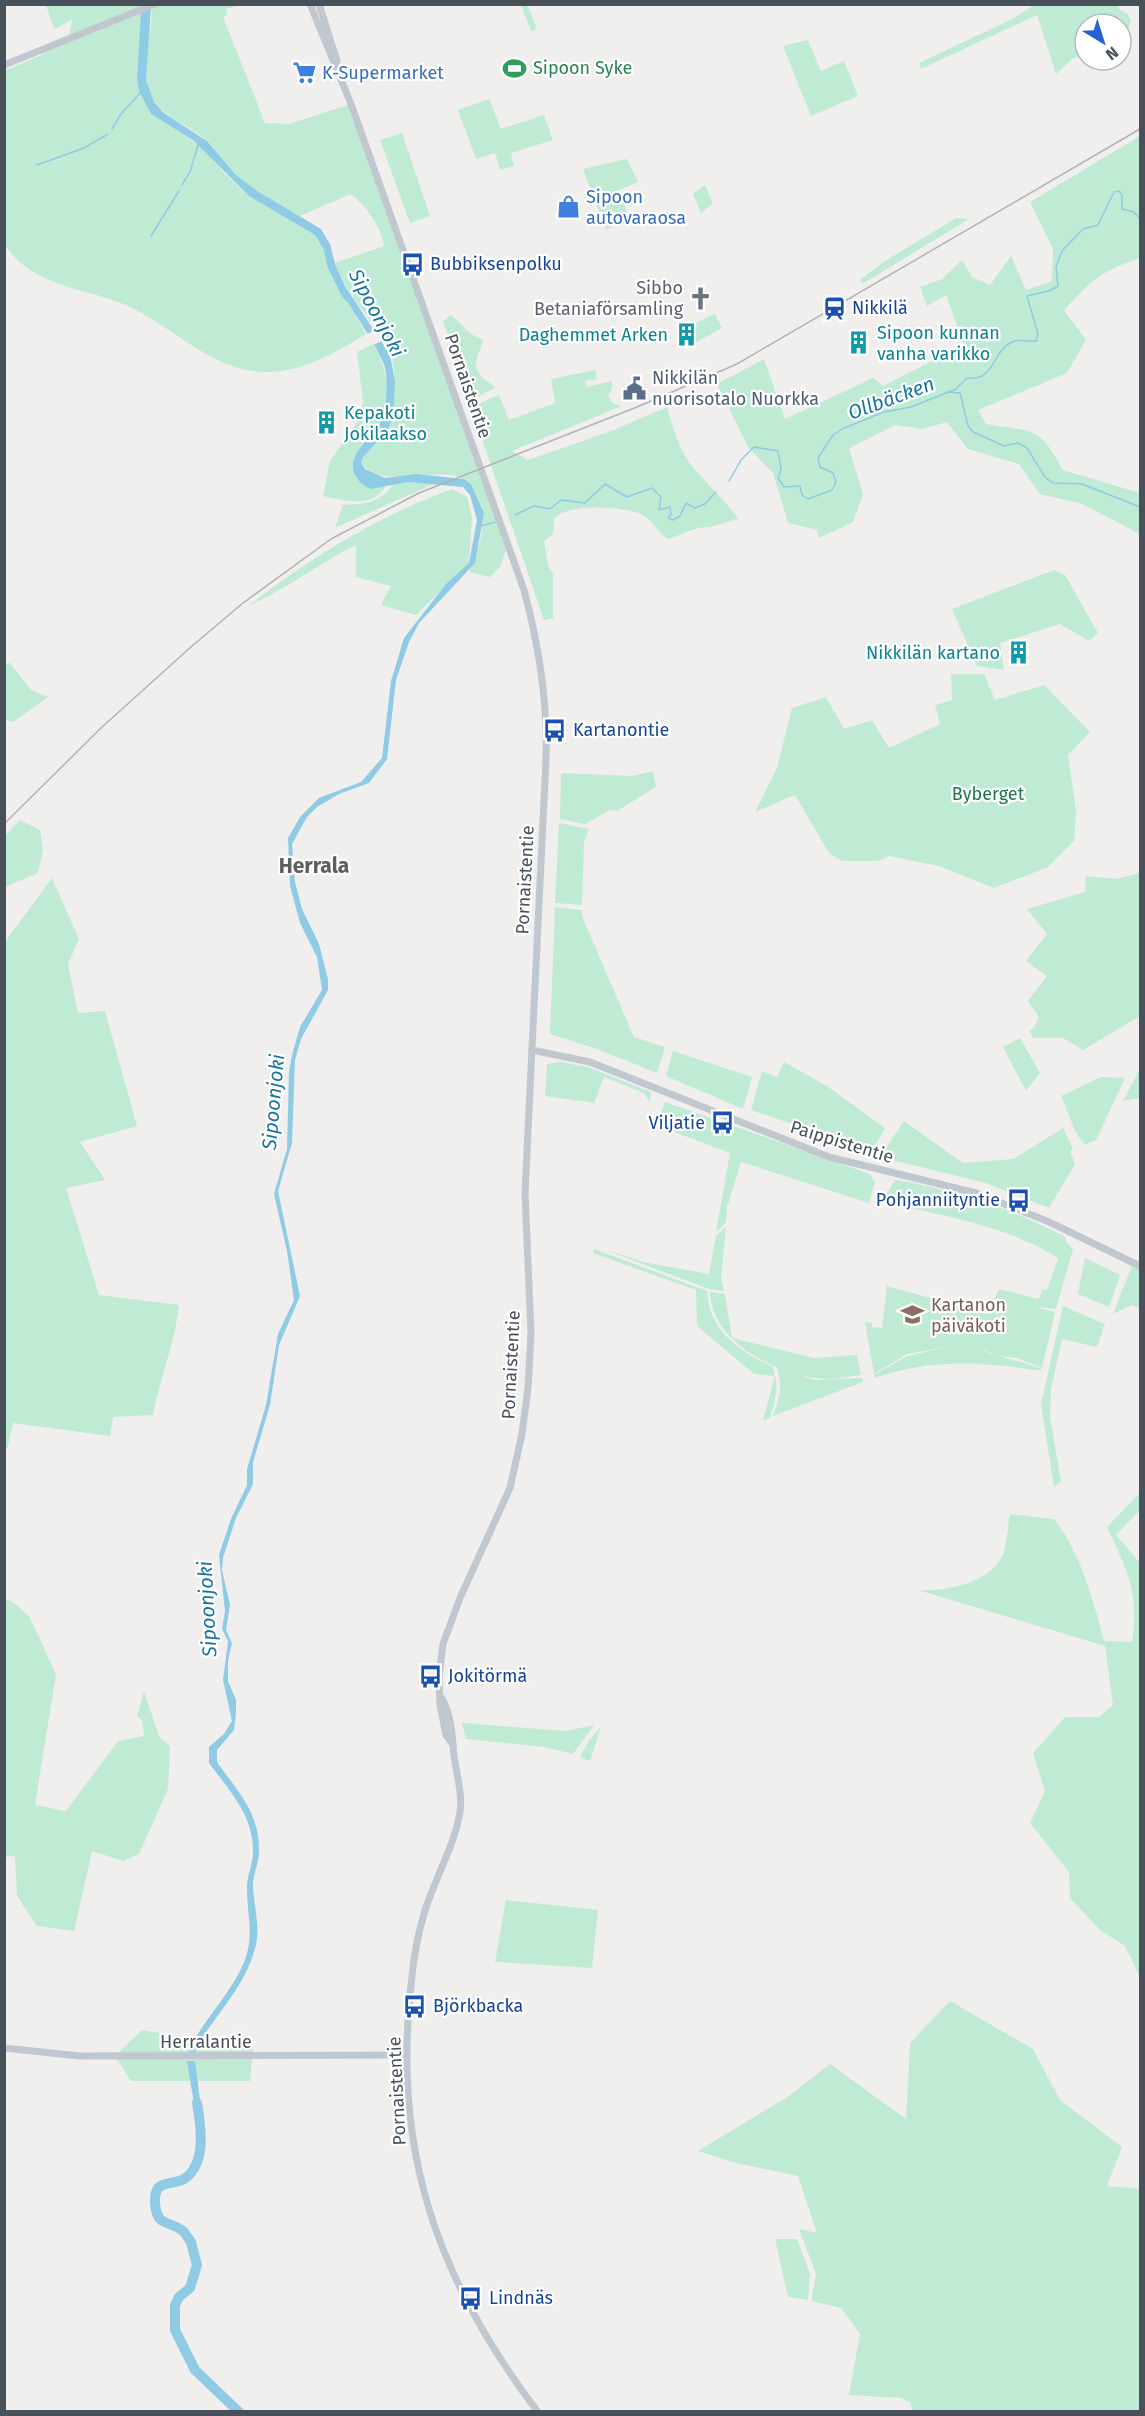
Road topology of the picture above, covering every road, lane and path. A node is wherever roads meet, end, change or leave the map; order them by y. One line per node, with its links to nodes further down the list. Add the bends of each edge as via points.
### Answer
1 (155, 4): 4 (street)
2 (310, 4): 5 (street, Pornaistentie)
3 (319, 4): 5 (street, Pornaistentie)
4 (5, 63)
5 (342, 81): 6 (street, Pornaistentie, via 524,590 540,654 547,739)
6 (532, 1050): 7 (street, Paippistentie, via 590,1062 829,1157 987,1197); 9 (street, Pornaistentie, via 525,1193 531,1352 522,1434 510,1488 443,1644 441,1697 453,1732 460,1810 452,1844 422,1923 411,1986)
7 (1140, 1266)
8 (4, 2048): 9 (street, Herralantie, via 80,2056)
9 (407, 2055): 10 (street, Pornaistentie, via 414,2143 434,2226 482,2333)
10 (538, 2412)

